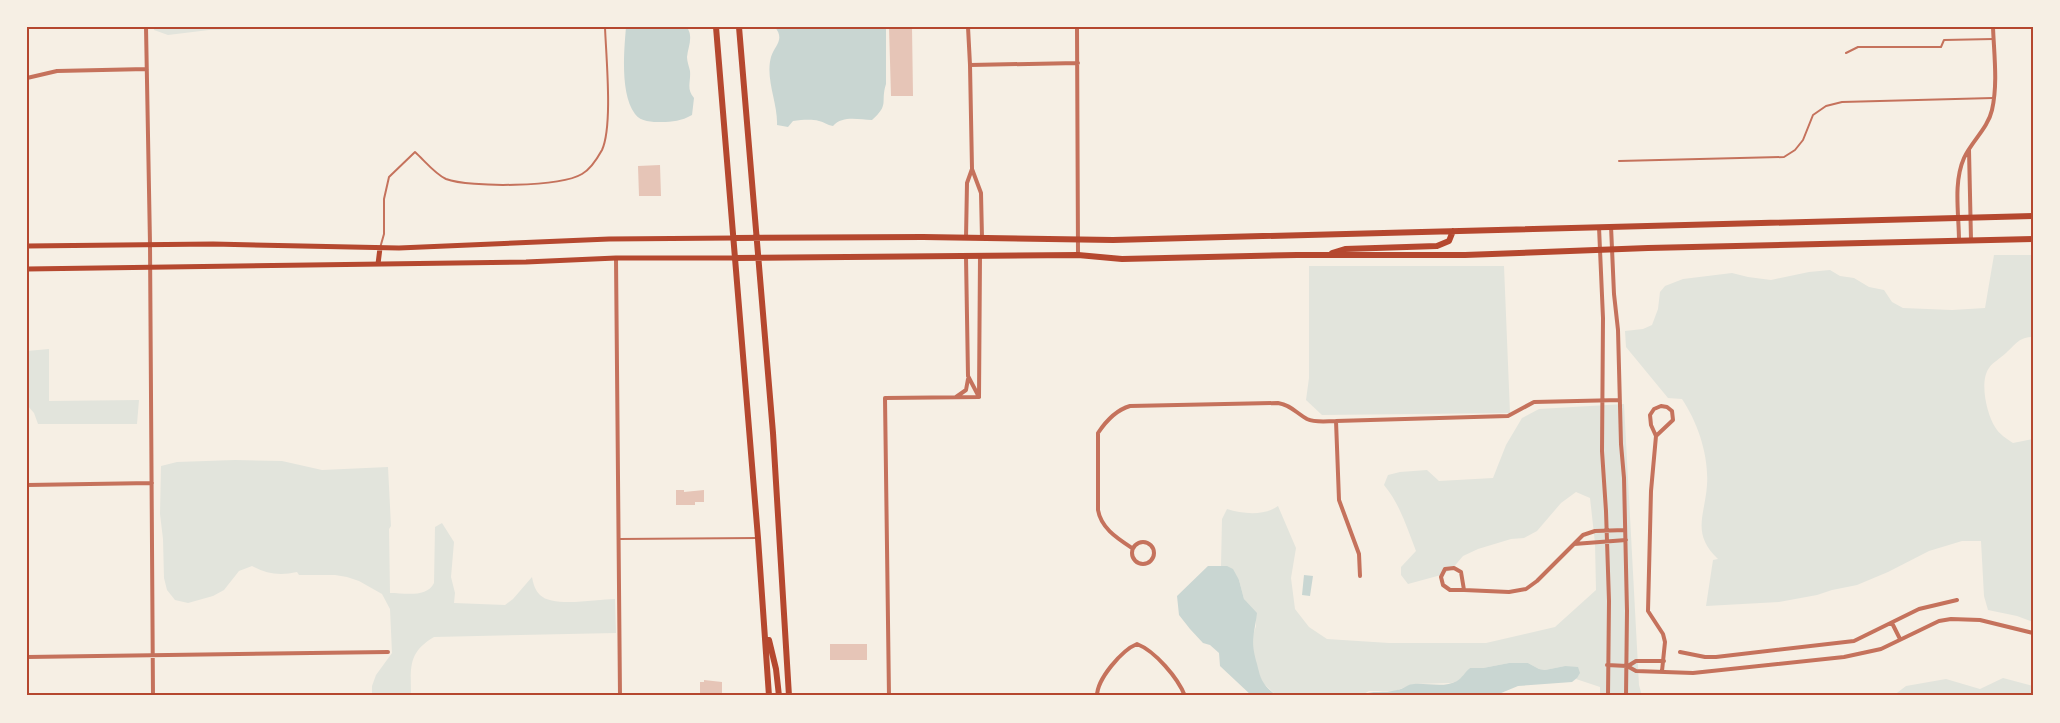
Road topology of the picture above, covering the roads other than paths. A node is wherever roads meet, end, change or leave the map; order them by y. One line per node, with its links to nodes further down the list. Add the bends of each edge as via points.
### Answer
1 (146, 27): 12 (street)
2 (605, 27): 34 (lane, via 607,136 596,160 581,175 548,183 467,184 442,178 415,152 389,177)
3 (716, 27): 24 (main road)
4 (739, 27): 25 (main road)
5 (968, 27): 11 (street)
6 (1077, 27): 10 (street)
7 (1993, 27): 8 (street)
8 (1994, 39): 9 (lane, via 1944,40 1941,47 1858,47); 14 (street)
9 (1846, 53)
10 (1078, 63): 11 (street); 29 (street)
11 (970, 65): 17 (street)
12 (147, 69): 13 (street, via 57,71); 32 (street)
13 (27, 78)
14 (1994, 98): 15 (street, via 1990,118); 16 (lane, via 1842,102 1826,106 1813,115 1803,140 1784,157)
15 (1969, 150): 19 (street); 20 (street, via 1958,182)
16 (1619, 161)
17 (972, 170): 26 (street, via 967,183); 27 (street, via 981,193)
18 (2033, 216): 19 (main road)
19 (1970, 217): 20 (main road); 30 (street)
20 (1959, 218): 21 (main road); 31 (street)
21 (1611, 226): 22 (main road); 36 (street)
22 (1599, 227): 23 (main road); 35 (street)
23 (1453, 231): 29 (main road); 38 (main road, via 1449,241 1437,246 1345,249)
24 (734, 238): 25 (main road); 34 (main road); 43 (main road)
25 (756, 238): 26 (main road); 40 (main road)
26 (966, 238): 27 (main road)
27 (982, 239): 29 (main road)
28 (2033, 239): 30 (main road)
29 (1078, 240): 37 (street)
30 (1971, 240): 31 (main road)
31 (1959, 241): 36 (main road)
32 (150, 244): 33 (main road); 34 (main road); 45 (street)
33 (27, 246)
34 (380, 248): 44 (main road)
35 (1600, 250): 36 (main road); 38 (main road); 50 (street)
36 (1612, 250): 51 (street)
37 (1078, 255): 38 (main road, via 1122,259); 39 (main road)
38 (1325, 255)
39 (980, 256): 41 (main road); 49 (street)
40 (758, 257): 41 (main road); 43 (main road); 83 (main road)
41 (966, 257): 47 (street)
42 (616, 258): 43 (main road); 44 (main road); 59 (street)
43 (735, 258): 58 (main road)
44 (378, 264): 45 (main road)
45 (150, 267): 46 (main road); 54 (street)
46 (27, 269)
47 (969, 376): 48 (street, via 966,390); 49 (street)
48 (956, 398): 49 (street); 84 (street, via 885,398)
49 (979, 398)
50 (1603, 400): 51 (street); 52 (street, via 1534,402 1508,417); 57 (street)
51 (1620, 400): 56 (street)
52 (1336, 421): 63 (street, via 1316,422 1278,403 1121,408 1098,433 1098,510 1104,526); 64 (street, via 1339,500 1359,554)
53 (1656, 435): 53 (street, via 1650,415 1654,409 1667,407 1673,420); 75 (street, via 1648,611 1663,634)
54 (152, 483): 55 (street); 73 (street)
55 (27, 485)
56 (1625, 530): 57 (street); 60 (street)
57 (1607, 531): 61 (street); 62 (street, via 1583,535)
58 (758, 538): 59 (lane); 68 (main road)
59 (619, 539): 80 (street)
60 (1626, 540): 61 (street); 77 (street)
61 (1607, 541): 62 (street); 76 (street)
62 (1574, 544): 65 (street, via 1526,589)
63 (1132, 548): 63 (street, via 1137,563 1146,564 1153,558 1154,549 1148,542 1139,542)
64 (1360, 576)
65 (1464, 590): 65 (street, via 1450,590 1443,585 1445,569 1461,572)
66 (1957, 600): 67 (street, via 1919,609)
67 (1892, 623): 70 (street); 72 (street, via 1854,641 1833,644 1716,657)
68 (765, 625): 81 (main road); 82 (main road)
69 (2033, 633): 70 (street, via 1980,620 1951,619)
70 (1900, 639): 78 (street, via 1881,649 1844,657 1693,674)
71 (388, 652): 73 (street)
72 (1680, 652)
73 (153, 655): 74 (street); 79 (street)
74 (27, 657)
75 (1664, 661): 77 (street, via 1636,661); 78 (street)
76 (1607, 665): 77 (street); 87 (street)
77 (1627, 666): 78 (street, via 1636,671); 88 (street)
78 (1662, 671)
79 (153, 696)
80 (621, 696)
81 (769, 696)
82 (779, 696)
83 (789, 696)
84 (889, 696)
85 (1097, 696): 86 (street, via 1100,682 1129,647 1137,644 1159,658)
86 (1185, 696)
87 (1608, 696)
88 (1626, 696)

